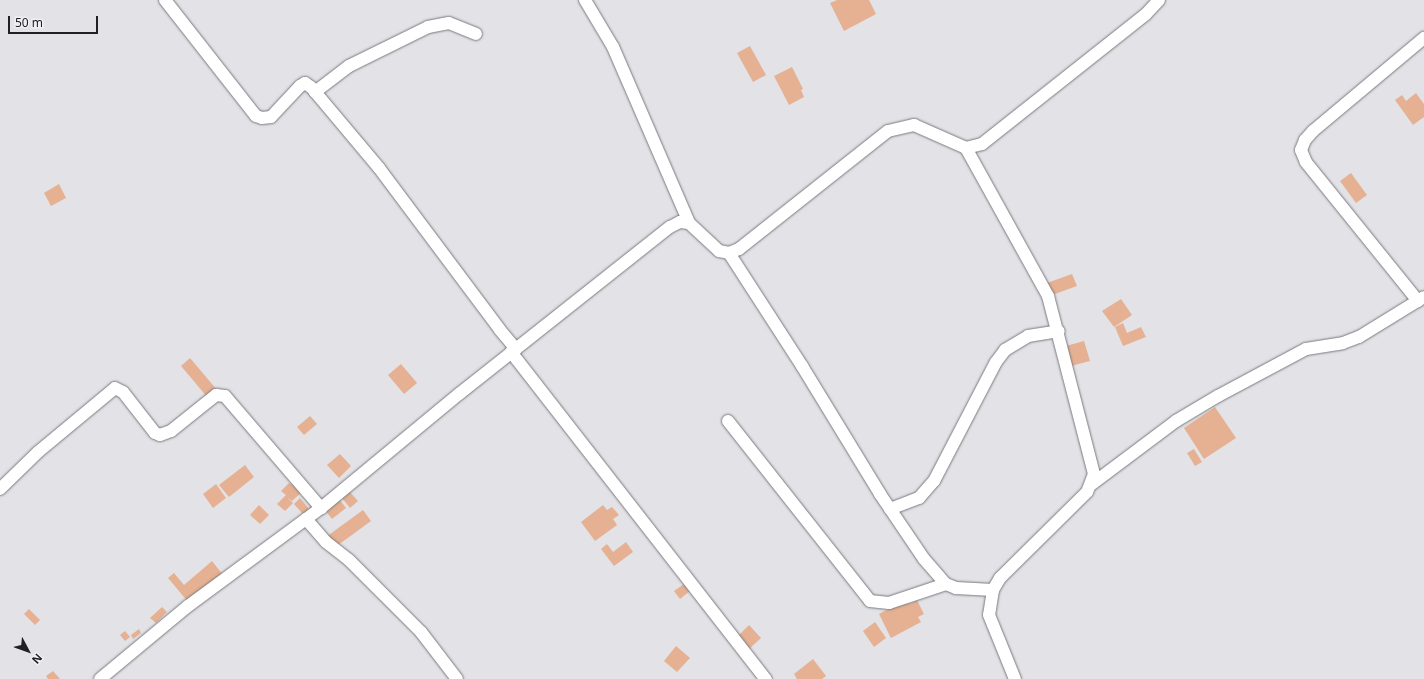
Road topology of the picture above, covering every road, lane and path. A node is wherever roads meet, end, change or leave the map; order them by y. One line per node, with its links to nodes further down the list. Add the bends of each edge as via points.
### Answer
1 (164, 0): 6 (street, via 256,116 271,117 294,91 305,83)
2 (585, 0): 8 (street, via 613,47)
3 (1159, 0): 7 (street, via 1146,14 982,144)
4 (476, 34): 6 (street, via 449,23 428,27 348,66)
5 (1424, 38): 10 (street, via 1313,131 1304,140 1301,150 1306,162)
6 (315, 92): 12 (street, via 371,158)
7 (966, 148): 9 (street, via 914,125 888,131 739,249); 11 (street, via 1038,275)
8 (689, 223): 9 (street, via 719,251); 12 (street, via 680,222 670,227)
9 (729, 253): 17 (street)
10 (1421, 299): 14 (street, via 1359,337 1343,343 1306,349 1218,396 1176,421)
11 (1059, 331): 14 (street, via 1092,463); 17 (street, via 1028,336 1005,350 996,362 934,481 919,498)
12 (514, 350): 16 (street); 23 (street)
13 (728, 420): 19 (street, via 870,601 889,603)
14 (1092, 484): 20 (street, via 1000,578)
15 (0, 489): 16 (street, via 38,452 115,388 123,392 160,435 171,431 216,395 225,396)
16 (321, 508): 18 (street)
17 (890, 509): 19 (street, via 924,559)
18 (306, 519): 21 (street, via 188,606); 22 (street, via 326,542 349,560 421,632)
19 (946, 584): 20 (street, via 956,588)
20 (993, 590): 24 (street, via 989,615)
21 (100, 679)
22 (457, 679)
23 (766, 679)
24 (1015, 679)

